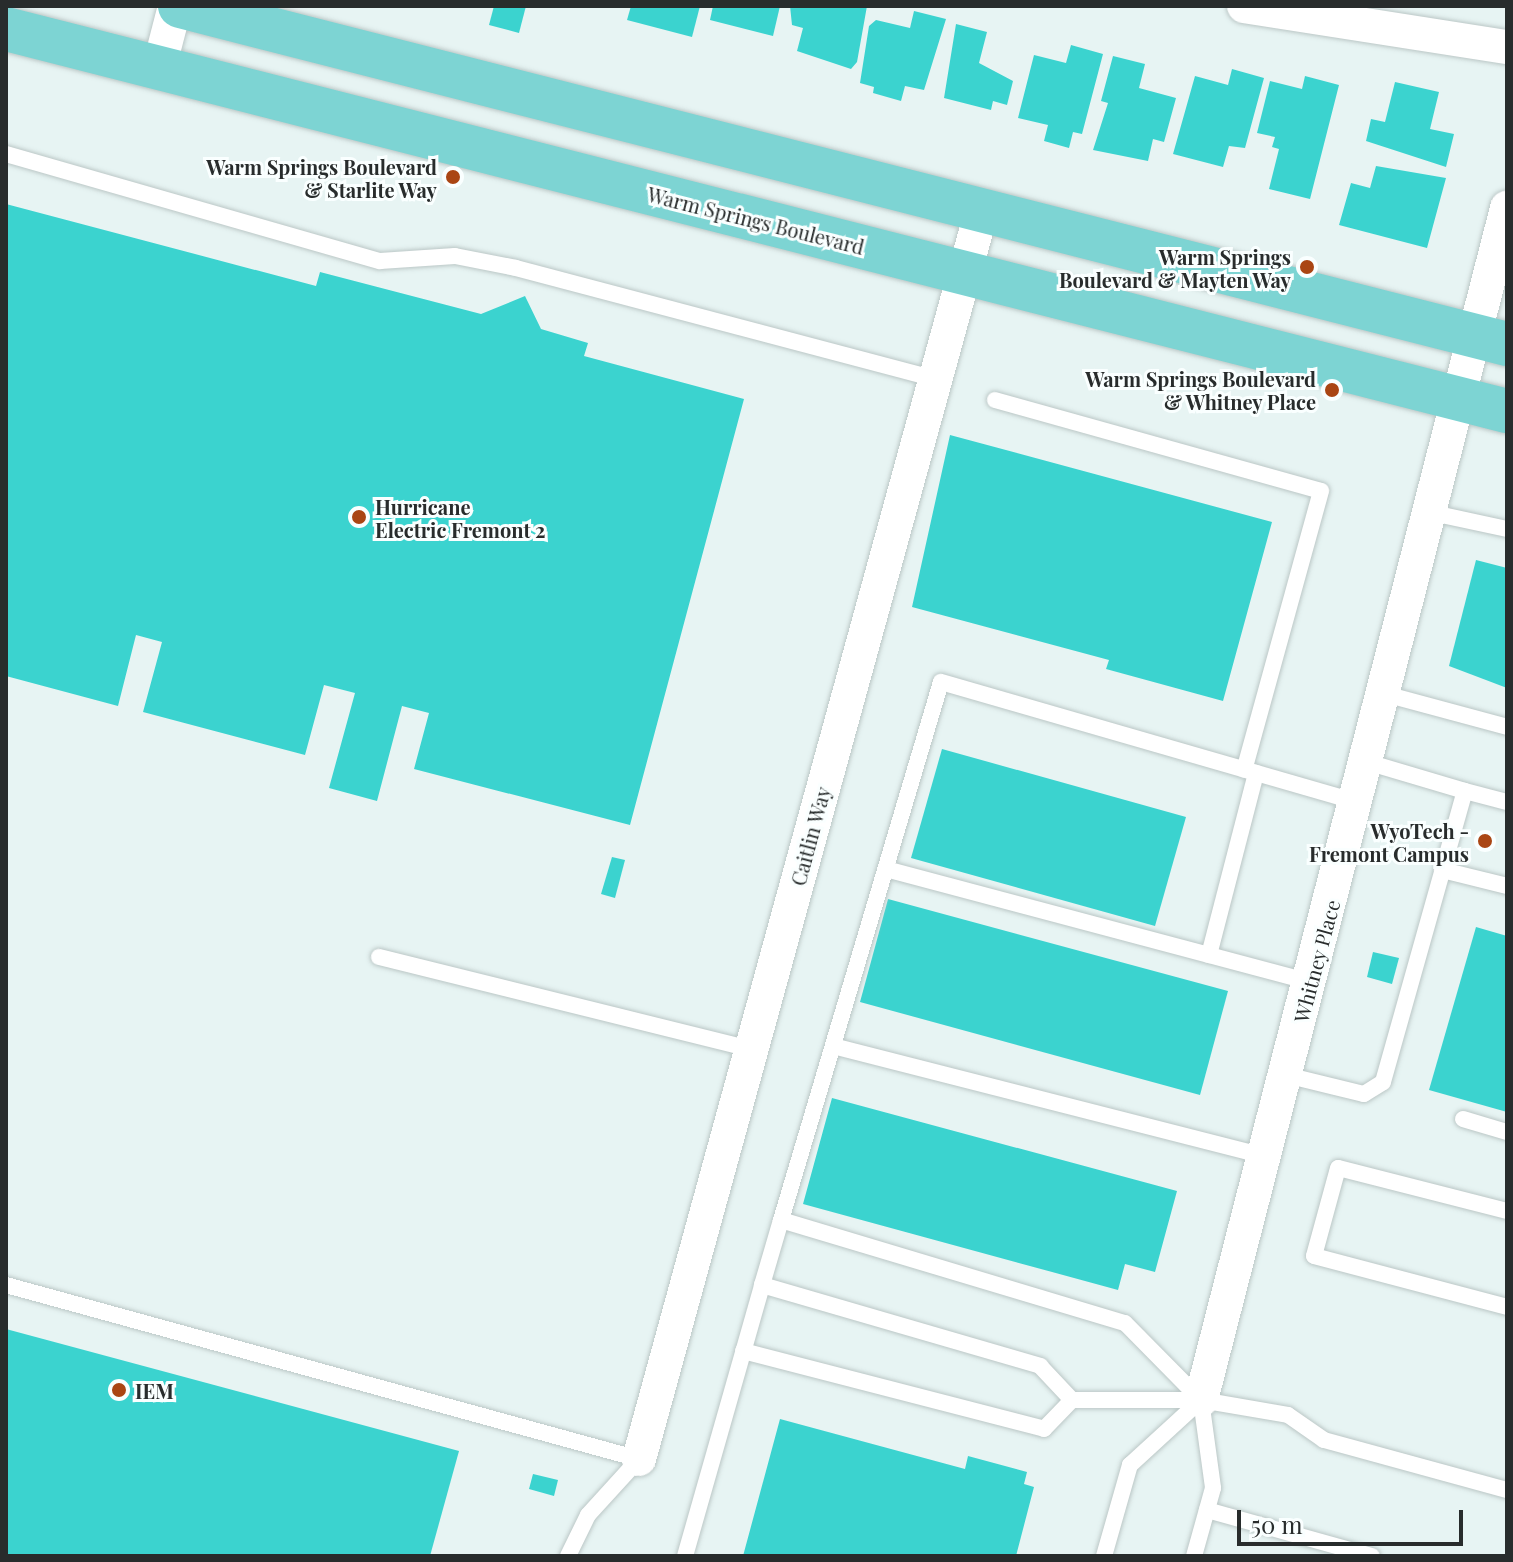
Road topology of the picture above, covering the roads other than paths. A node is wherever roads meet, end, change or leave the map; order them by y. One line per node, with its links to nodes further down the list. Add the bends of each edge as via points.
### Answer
1 (177, 6): 5 (street); 8 (main road)
2 (1244, 6): 4 (street)
3 (6, 29): 5 (main road, Warm Springs Boulevard)
4 (1507, 47)
5 (159, 68): 9 (main road, Warm Springs Boulevard)
6 (6, 154): 11 (lane, via 380,261 455,256 516,268)
7 (1507, 208): 10 (street, Whitney Place)
8 (981, 213): 9 (street, Caitlin Way); 10 (main road)
9 (965, 273): 11 (street, Caitlin Way); 13 (main road, Warm Springs Boulevard)
10 (1492, 340): 13 (street, Whitney Place)
11 (936, 379): 31 (street, Caitlin Way)
12 (995, 400): 20 (lane, via 1321,491)
13 (1462, 400): 14 (main road, Warm Springs Boulevard); 15 (street, Whitney Place)
14 (1507, 411)
15 (1433, 513): 16 (lane); 17 (street, Whitney Place)
16 (1507, 529)
17 (1385, 694): 18 (lane); 19 (street, Whitney Place)
18 (1507, 727)
19 (1367, 762): 21 (lane); 22 (street, Whitney Place)
20 (1250, 772): 22 (lane); 24 (lane, via 941,682); 27 (lane)
21 (1465, 791): 23 (lane); 25 (lane)
22 (1357, 802): 29 (street, Whitney Place)
23 (1507, 802)
24 (886, 869): 27 (lane); 30 (lane)
25 (1442, 870): 26 (lane); 32 (lane, via 1383,1082 1364,1094)
26 (1507, 886)
27 (1209, 955): 29 (lane)
28 (379, 957): 31 (lane)
29 (1310, 982): 32 (street, Whitney Place)
30 (833, 1046): 35 (lane); 37 (lane)
31 (752, 1049): 44 (street, Caitlin Way)
32 (1286, 1075): 35 (street, Whitney Place)
33 (1463, 1119): 34 (lane)
34 (1507, 1132)
35 (1265, 1156): 43 (street, Whitney Place)
36 (1507, 1211): 40 (lane, via 1338,1168 1314,1256)
37 (781, 1220): 39 (lane); 43 (lane, via 1125,1323)
38 (6, 1285): 44 (lane)
39 (762, 1285): 41 (lane); 42 (lane, via 1040,1366)
40 (1507, 1307)
41 (743, 1351): 42 (lane, via 1044,1429); 48 (lane)
42 (1072, 1400): 43 (lane)
43 (1201, 1400): 45 (lane, via 1288,1415 1324,1440); 46 (lane, via 1213,1488); 49 (lane, via 1130,1465)
44 (639, 1459): 47 (lane, via 588,1515)
45 (1507, 1490)
46 (1207, 1510): 50 (lane); 51 (lane)
47 (568, 1556)
48 (685, 1556)
49 (1104, 1556)
50 (1194, 1556)
51 (1372, 1556)

